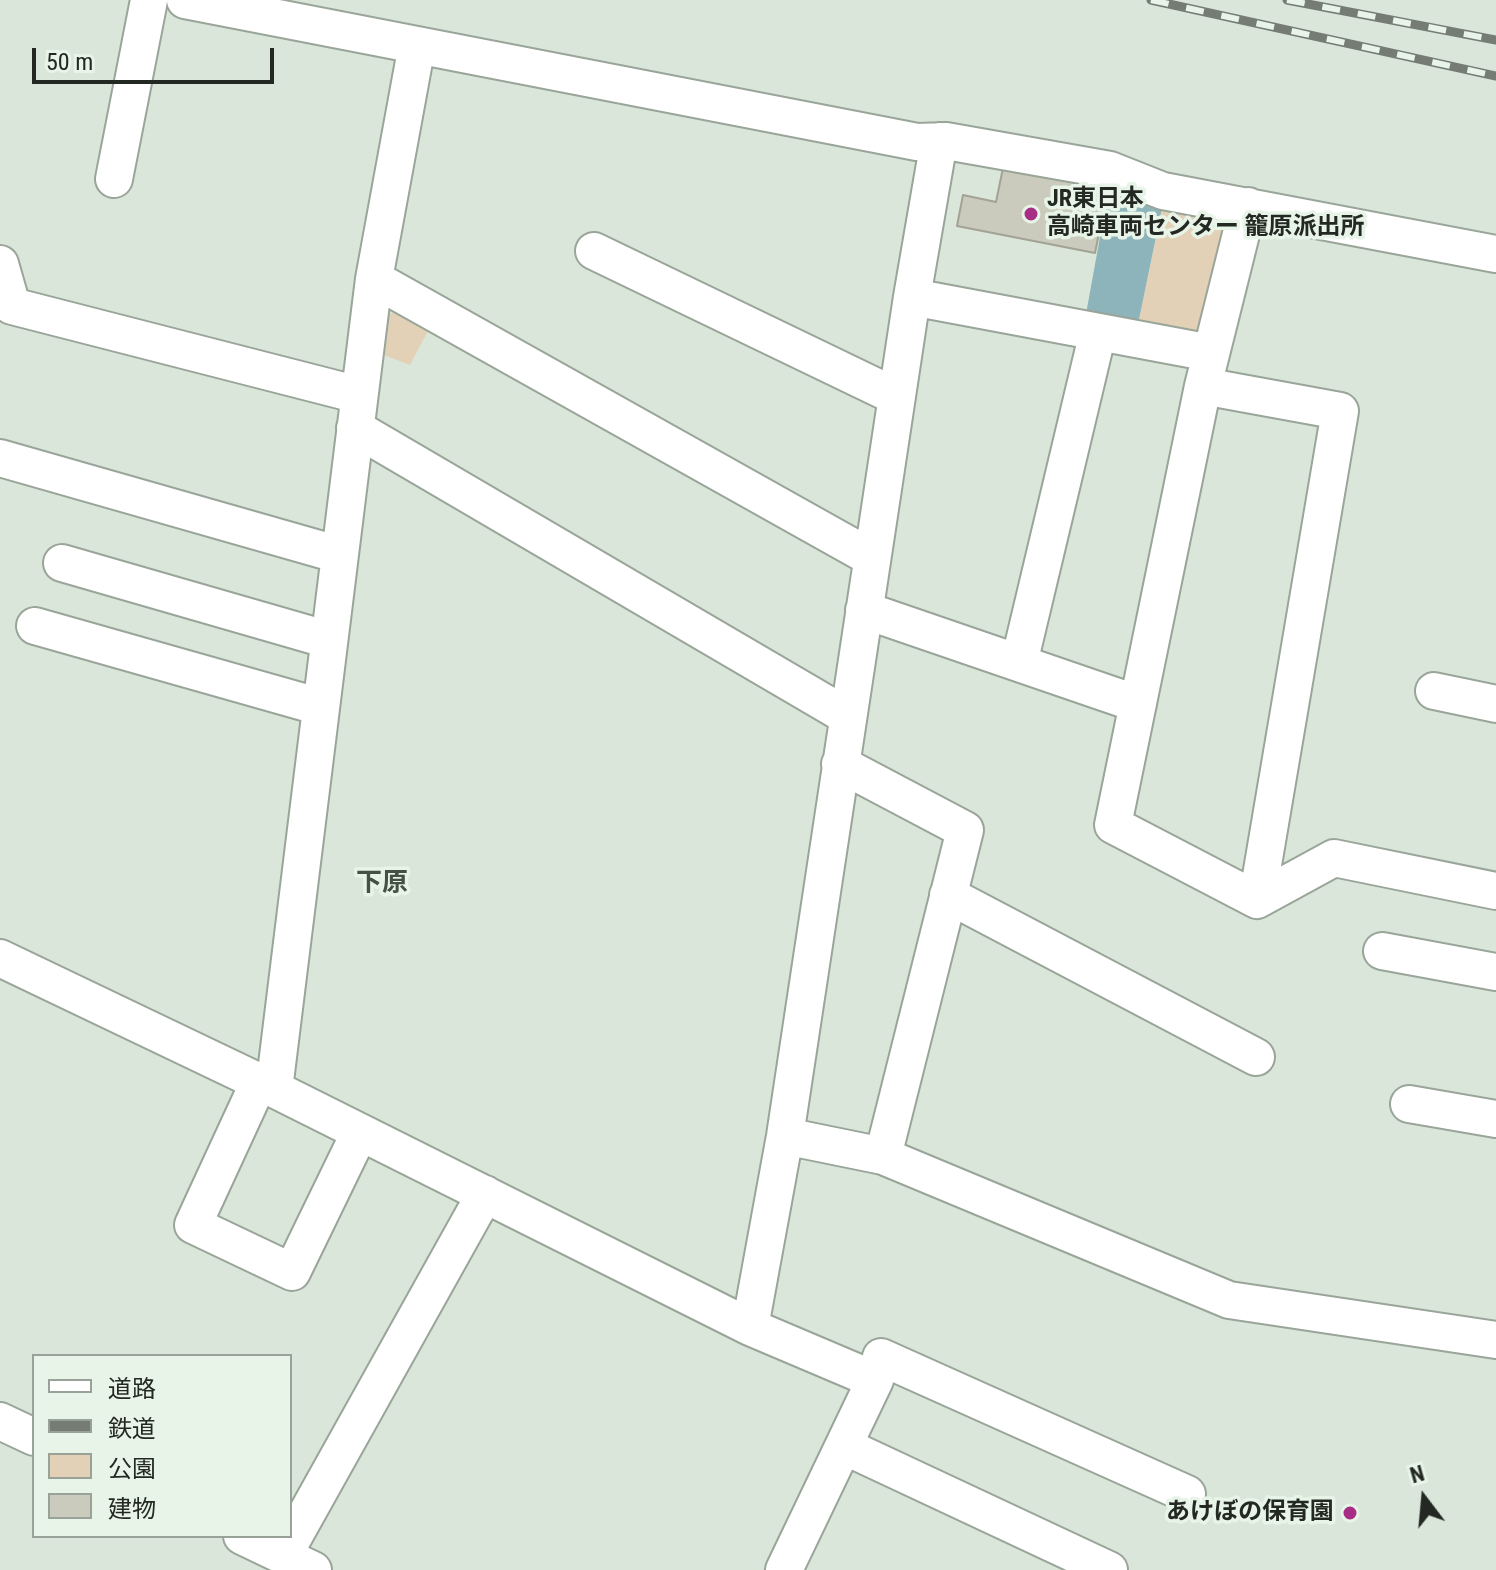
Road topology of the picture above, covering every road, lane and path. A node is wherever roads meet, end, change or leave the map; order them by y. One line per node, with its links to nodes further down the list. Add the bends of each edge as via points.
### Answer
1 (149, 0): 5 (street)
2 (185, 0): 3 (street)
3 (417, 45): 4 (street, via 917,142); 10 (street)
4 (939, 141): 6 (street, via 1110,170 1163,191); 11 (street)
5 (114, 179)
6 (1248, 206): 8 (street); 13 (street)
7 (594, 251): 14 (street)
8 (1496, 254)
9 (0, 264): 15 (street, via 12,306)
10 (374, 279): 15 (street); 18 (street)
11 (912, 297): 12 (street); 14 (street)
12 (1098, 332): 13 (street); 23 (street)
13 (1207, 369): 25 (street); 32 (street, via 1340,411)
14 (897, 397): 18 (street)
15 (357, 412): 17 (street); 28 (street)
16 (0, 458): 17 (street)
17 (340, 555): 22 (street)
18 (872, 558): 20 (street)
19 (62, 563): 22 (street)
20 (864, 610): 23 (street); 28 (street)
21 (35, 626): 27 (street)
22 (329, 640): 27 (street)
23 (1019, 663): 25 (street)
24 (1434, 691): 26 (street)
25 (1138, 704): 32 (street, via 1113,825)
26 (1496, 704)
27 (321, 707): 37 (street)
28 (847, 716): 29 (street)
29 (840, 764): 31 (street, via 965,830); 41 (street)
30 (1496, 891): 32 (street, via 1334,858)
31 (948, 895): 36 (street); 42 (street)
32 (1257, 900)
33 (1382, 951): 35 (street)
34 (0, 958): 37 (street)
35 (1496, 972)
36 (1256, 1057)
37 (267, 1086): 40 (street); 40 (street, via 193,1225 292,1272)
38 (1409, 1104): 39 (street)
39 (1496, 1119)
40 (360, 1132): 43 (street)
41 (785, 1136): 42 (street); 44 (street)
42 (883, 1156): 45 (street, via 1229,1300)
43 (485, 1194): 44 (street); 52 (street)
44 (750, 1327): 46 (street)
45 (1496, 1340)
46 (875, 1380): 49 (street); 50 (street, via 881,1357)
47 (0, 1421): 48 (street)
48 (32, 1436)
49 (844, 1446): 53 (street); 54 (street)
50 (1187, 1494)
51 (246, 1538): 52 (street)
52 (298, 1563)
53 (784, 1570)
54 (1109, 1570)

